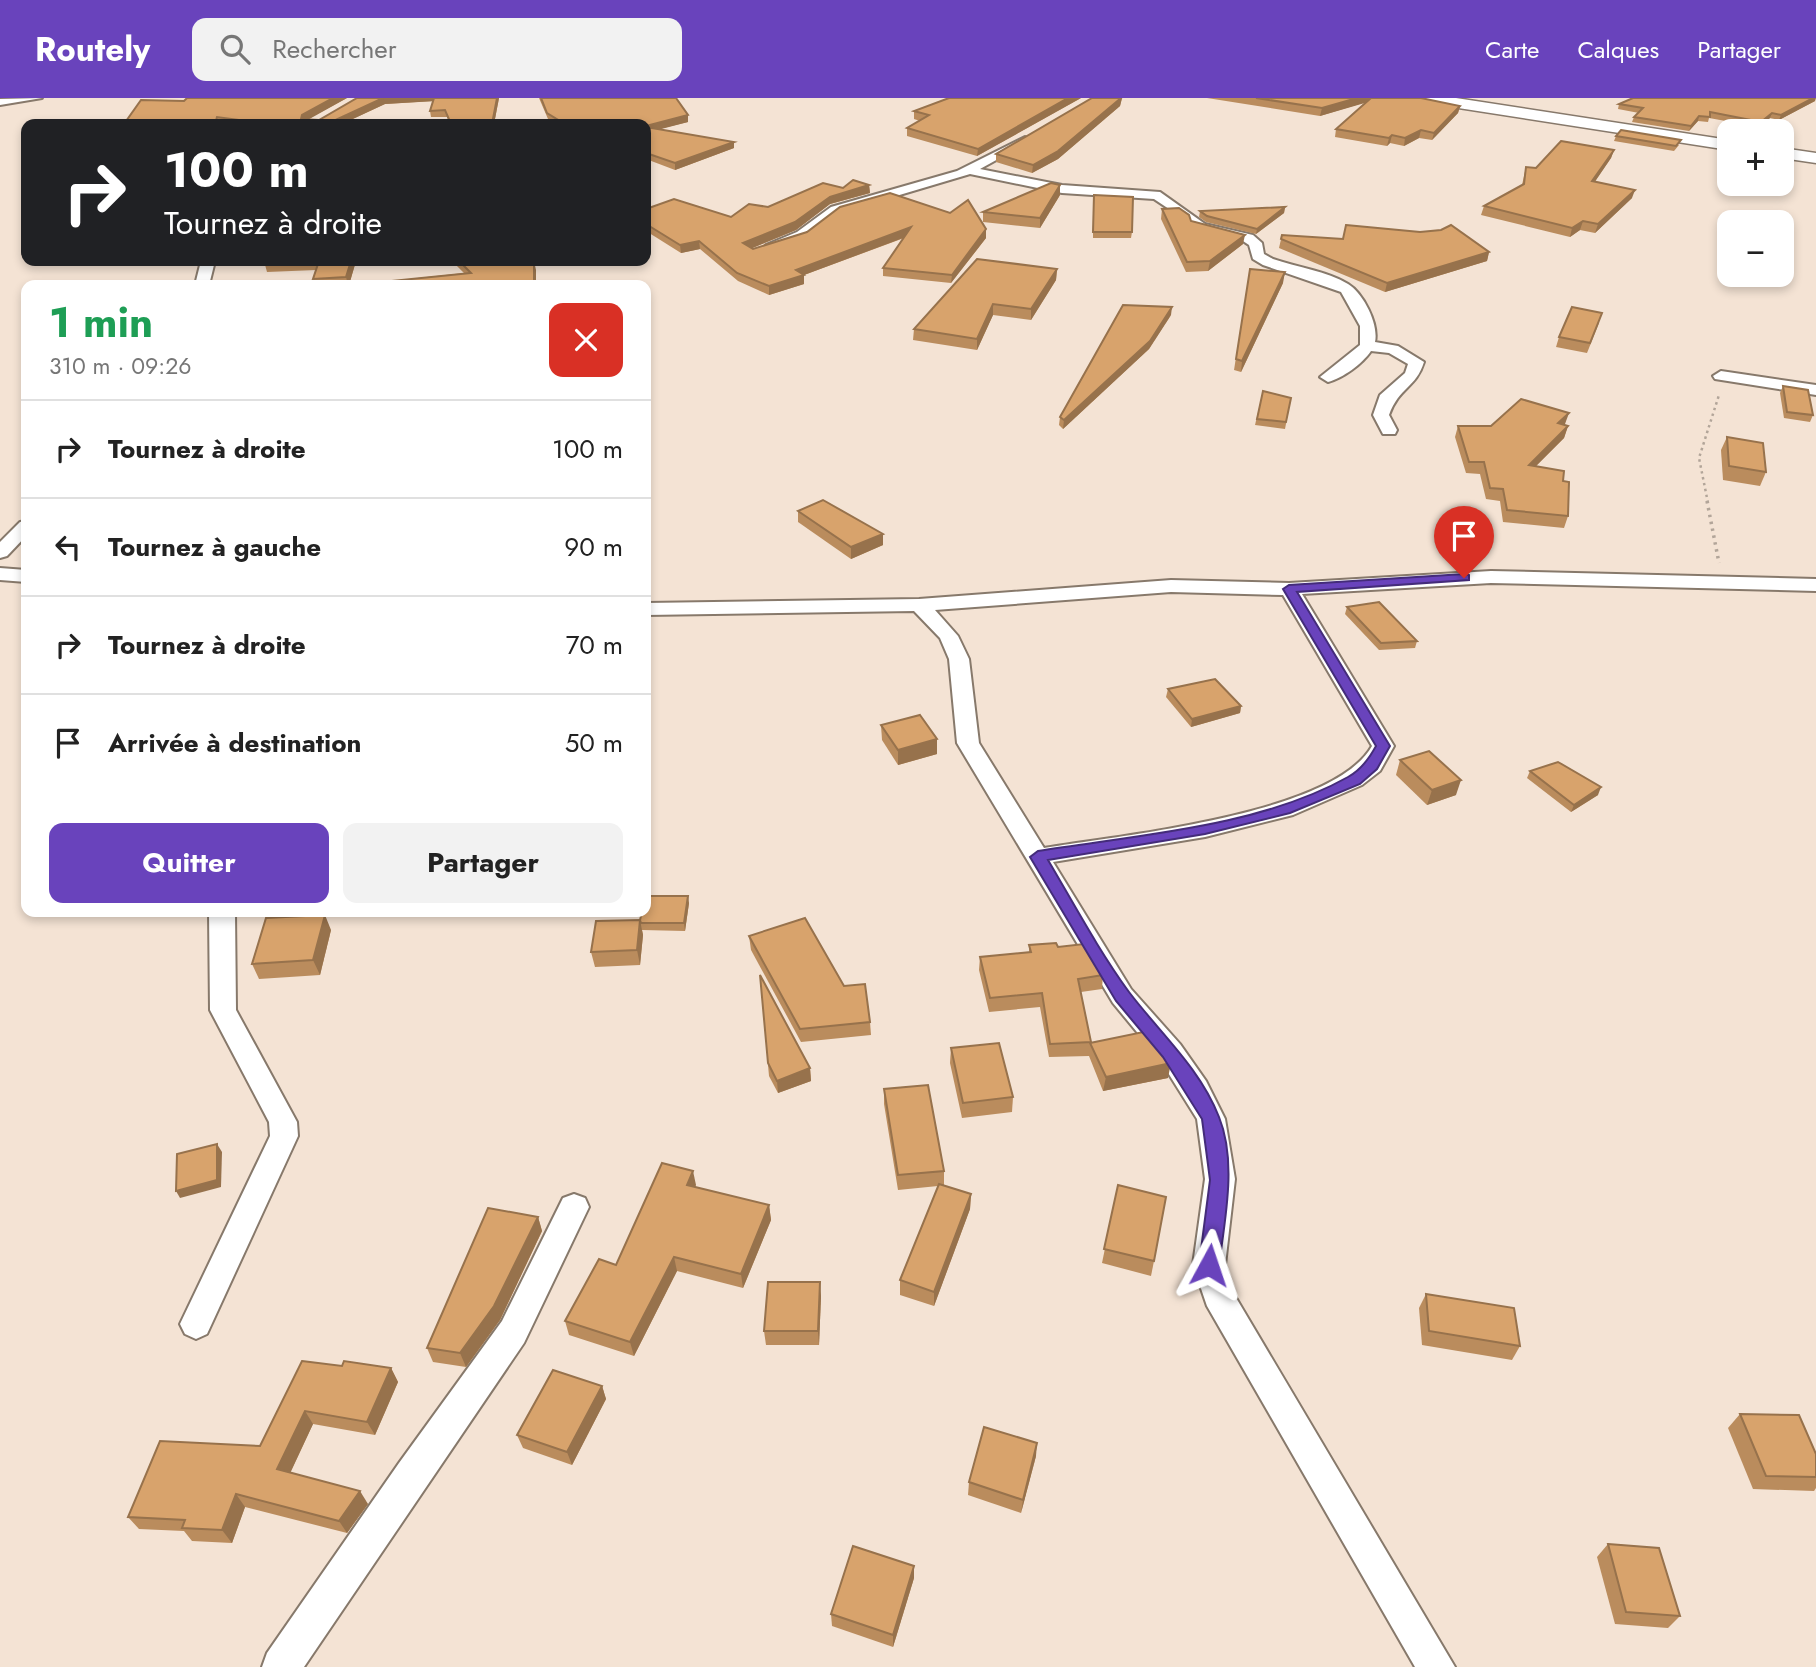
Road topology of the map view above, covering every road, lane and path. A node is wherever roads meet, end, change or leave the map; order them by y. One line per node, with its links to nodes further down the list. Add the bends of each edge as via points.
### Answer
1 (37, 98): 3 (street)
2 (1426, 98): 5 (main road)
3 (0, 102)
4 (1039, 131): 8 (street)
5 (1717, 143)
6 (1794, 155): 7 (main road)
7 (1816, 158)
8 (968, 170): 9 (street, via 835,210 802,235); 10 (street, via 1039,186 1168,199 1179,212 1199,223 1195,225 1255,243 1260,258 1342,286 1369,327)
9 (764, 248)
10 (1368, 346): 12 (street); 14 (street, via 1393,349 1416,362 1412,375 1388,395 1381,415)
11 (1721, 376): 13 (street); 20 (path, via 1699,458)
12 (1328, 377)
13 (1816, 390)
14 (1389, 430)
15 (21, 531): 17 (street)
16 (21, 546): 17 (street)
17 (0, 553)
18 (0, 574): 19 (street)
19 (21, 576)
20 (1724, 584): 21 (street); 22 (street, via 1491,577)
21 (1816, 585)
22 (1289, 589): 23 (street, via 1171,586); 25 (street, via 1383,746 1372,766 1354,780 1285,810 1205,829)
23 (919, 605): 24 (street); 25 (street, via 955,648 963,679 968,743)
24 (651, 609)
25 (1038, 857): 30 (street, via 1122,996 1170,1052 1211,1119 1220,1180 1209,1265 1218,1296)
26 (222, 917): 28 (street, via 223,1010 283,1122 284,1136)
27 (574, 1207): 29 (street, via 513,1332)
28 (196, 1324)
29 (281, 1667)
30 (1436, 1667)

